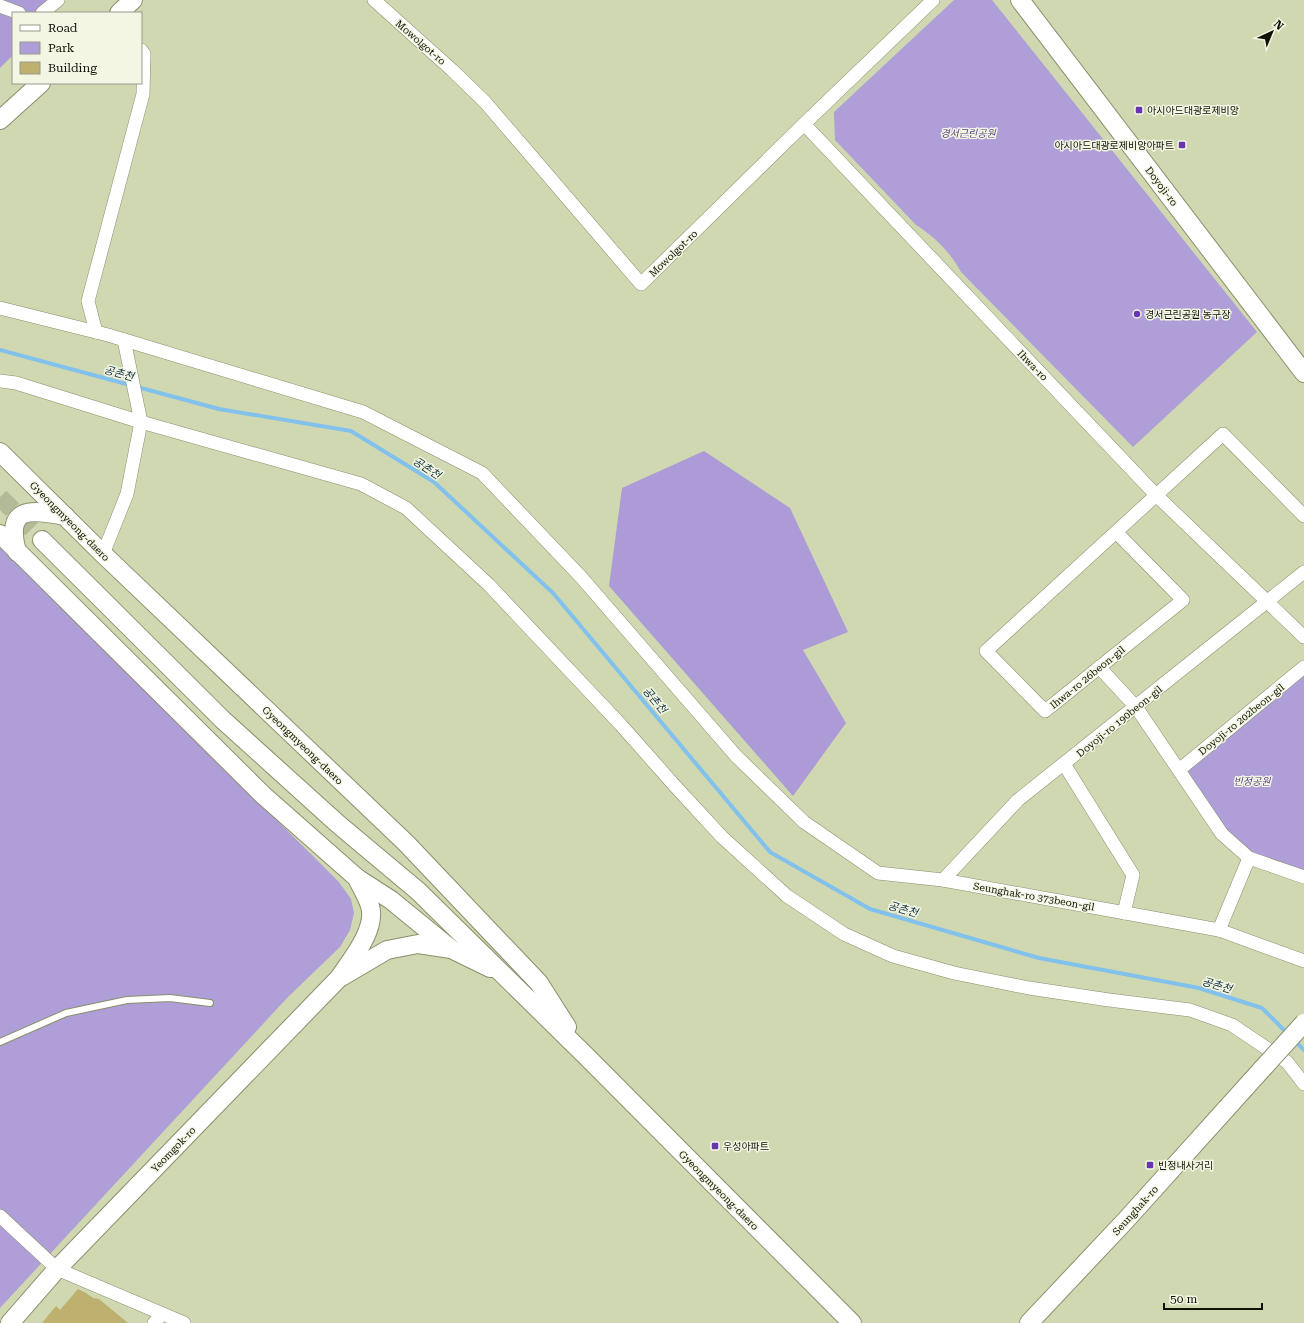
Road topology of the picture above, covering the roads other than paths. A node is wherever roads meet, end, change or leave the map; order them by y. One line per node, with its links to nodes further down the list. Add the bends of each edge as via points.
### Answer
1 (58, 0): 8 (street)
2 (133, 0): 9 (main road)
3 (374, 0): 13 (street, Mowolgot-ro, via 485,102 641,284)
4 (933, 0): 13 (street, Mowolgot-ro)
5 (1020, 0): 17 (main road, Doyoji-ro)
6 (0, 6): 7 (street)
7 (16, 12)
8 (43, 12)
9 (120, 12)
10 (142, 51): 15 (street, via 143,94 88,301)
11 (40, 84): 12 (main road)
12 (0, 120)
13 (804, 124): 21 (street, Ihwa-ro)
14 (0, 308): 15 (street, Seunghak-ro 373beon-gil)
15 (96, 332): 16 (street, Seunghak-ro 373beon-gil)
16 (125, 346): 19 (street); 40 (street, Seunghak-ro 373beon-gil, via 364,412 482,473 581,577 736,756 804,822 878,873)
17 (1304, 373)
18 (0, 381): 19 (street, via 16,383)
19 (140, 418): 28 (street, via 127,494); 51 (street, via 361,484 406,508 489,585 722,837 787,896 844,934 893,956 954,973 1029,988 1190,1010 1232,1025 1288,1062)
20 (0, 452): 22 (main road, Gyeongmyeong-daero)
21 (1156, 495): 23 (street, Ihwa-ro 26beon-gil, via 1223,434); 24 (street, Ihwa-ro 26beon-gil); 30 (street, Ihwa-ro)
22 (65, 516): 27 (main road, via 42,512 20,515 14,525); 28 (main road, Gyeongmyeong-daero)
23 (1304, 516)
24 (1116, 532): 32 (street, Ihwa-ro 26beon-gil, via 1183,600); 32 (street, Ihwa-ro 26beon-gil, via 986,651 1045,711)
25 (0, 534): 27 (main road, Gyeongmyeong-daero)
26 (42, 540): 45 (main road, Gyeongmyeong-daero, via 223,720 338,824 418,891)
27 (17, 552): 39 (main road, Gyeongmyeong-daero, via 263,795)
28 (103, 554): 50 (main road, Gyeongmyeong-daero, via 406,843 539,983)
29 (1304, 572): 30 (street, Doyoji-ro 190beon-gil)
30 (1267, 602): 31 (street); 34 (street, Doyoji-ro 190beon-gil)
31 (1304, 637)
32 (1099, 667): 34 (street)
33 (1304, 667): 36 (street, Doyoji-ro 202beon-gil)
34 (1136, 707): 35 (street, Doyoji-ro 190beon-gil); 36 (street)
35 (1064, 764): 40 (street, Doyoji-ro 190beon-gil, via 1018,800); 41 (street, via 1132,875)
36 (1179, 770): 37 (street, via 1222,834)
37 (1248, 858): 38 (street); 42 (street)
38 (1304, 877)
39 (356, 878): 43 (main road, Gyeongmyeong-daero, via 391,900); 46 (main road, Yeomgok-ro, via 370,907 370,923 358,951)
40 (943, 880): 41 (street, Seunghak-ro 373beon-gil)
41 (1124, 913): 42 (street, Seunghak-ro 373beon-gil)
42 (1219, 930): 44 (street, Seunghak-ro 373beon-gil)
43 (451, 949): 45 (main road, Gyeongmyeong-daero); 46 (main road, Yeomgok-ro, via 418,944 386,950)
44 (1304, 961)
45 (504, 975): 50 (main road, Gyeongmyeong-daero)
46 (339, 978): 53 (main road, Yeomgok-ro)
47 (210, 1003): 49 (lane, via 170,998 127,1000 66,1013)
48 (1304, 1023): 58 (main road, Seunghak-ro, bridge)
49 (0, 1042)
50 (586, 1056): 57 (main road, Gyeongmyeong-daero)
51 (1304, 1084)
52 (0, 1216): 53 (street)
53 (56, 1269): 54 (street); 55 (main road, Yeomgok-ro)
54 (158, 1318): 56 (street)
55 (10, 1323)
56 (184, 1323)
57 (852, 1323)
58 (1029, 1323)

